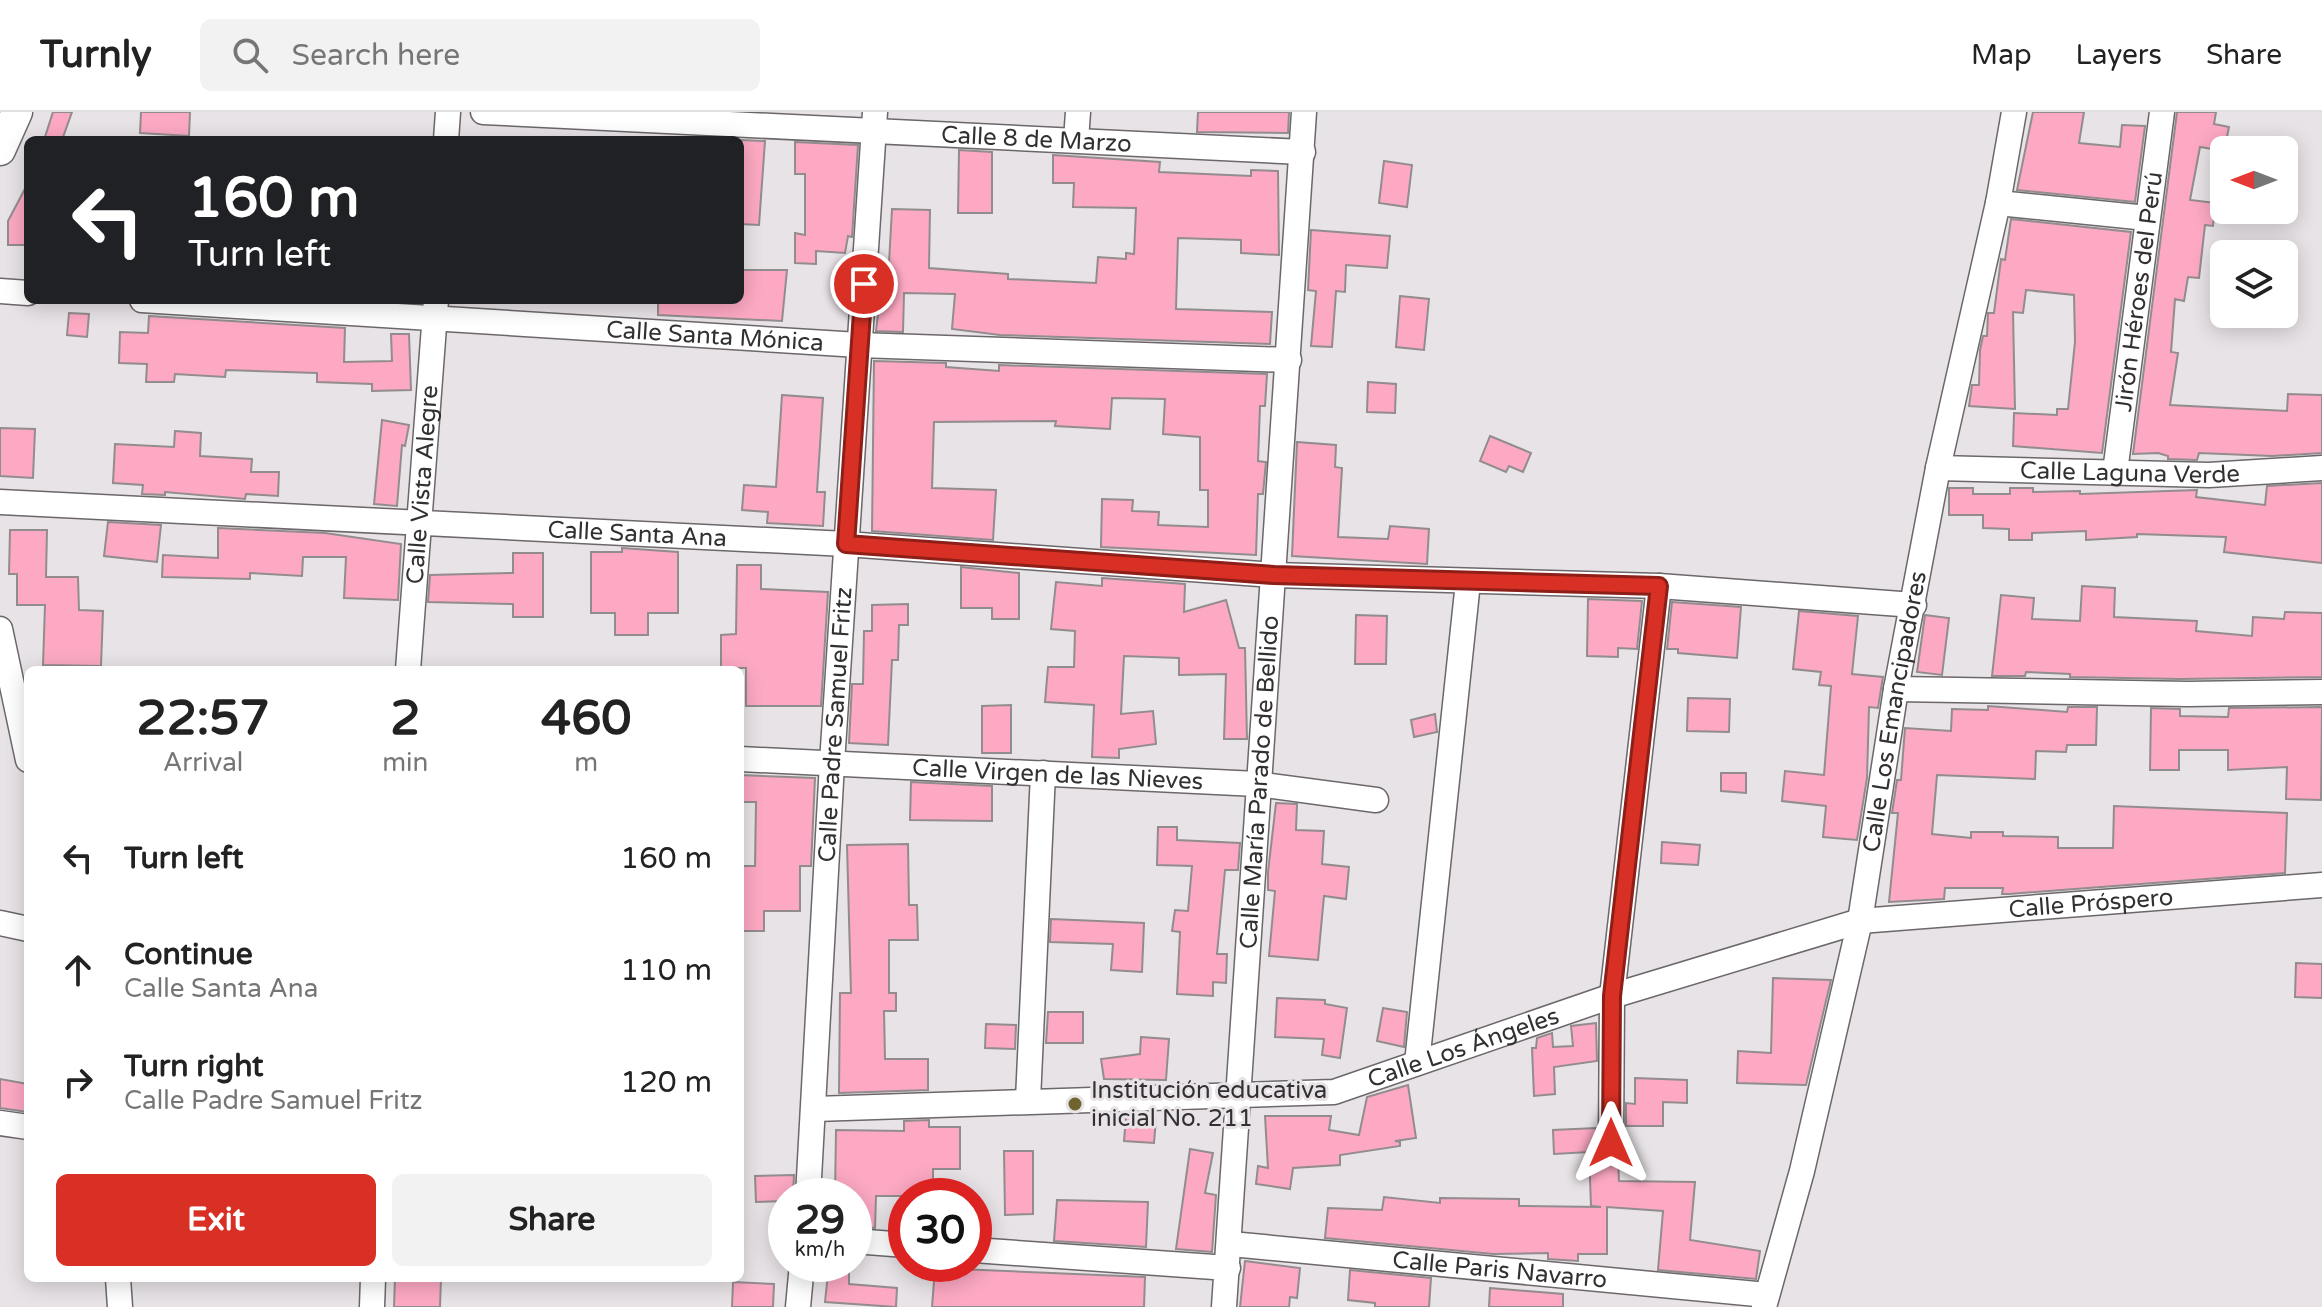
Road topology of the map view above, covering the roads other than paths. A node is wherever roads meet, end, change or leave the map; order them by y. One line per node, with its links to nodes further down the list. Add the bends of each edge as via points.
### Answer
1 (17, 112): 11 (street)
2 (448, 112): 9 (street)
3 (483, 112): 8 (street, Calle 8 de Marzo)
4 (1078, 112): 10 (street)
5 (1304, 112): 12 (street, Calle María Parado de Bellido)
6 (2014, 112): 13 (street, Calle Los Emancipadores)
7 (2162, 112): 14 (street, Jirón Héroes del Perú)
8 (875, 121): 10 (street, Calle 8 de Marzo); 19 (street, Calle Padre Samuel Fritz)
9 (446, 136)
10 (1076, 140): 12 (street, Calle 8 de Marzo)
11 (0, 150)
12 (1303, 152): 20 (street, Calle María Parado de Bellido)
13 (1998, 203): 14 (street); 21 (street, Calle Los Emancipadores)
14 (2147, 218): 23 (street, Jirón Héroes del Perú)
15 (0, 291): 16 (street)
16 (24, 293)
17 (273, 304): 18 (street, Calle Santa Mónica)
18 (436, 309): 19 (street, Calle Santa Mónica); 25 (street, Calle Vista Alegre)
19 (859, 345): 20 (street, Calle Santa Mónica); 26 (street, Calle Padre Samuel Fritz)
20 (1289, 360): 27 (street, Calle María Parado de Bellido)
21 (1938, 468): 23 (street, Calle Laguna Verde); 30 (street, Calle Los Emancipadores)
22 (2322, 468): 23 (street, Calle Laguna Verde, via 2209,475)
23 (2115, 472)
24 (0, 502): 25 (street, Calle Santa Ana)
25 (418, 523): 26 (street, Calle Santa Ana); 32 (street, Calle Vista Alegre)
26 (846, 544): 27 (street, Calle Santa Ana); 38 (street, Calle Padre Samuel Fritz)
27 (1274, 575): 28 (street, Calle Santa Ana); 40 (street, Calle María Parado de Bellido)
28 (1468, 582): 29 (street, Calle Santa Ana); 47 (street)
29 (1659, 586): 30 (street, Calle Santa Ana); 46 (street)
30 (1914, 605): 33 (street, Calle Los Emancipadores)
31 (0, 629): 35 (street)
32 (408, 666)
33 (1896, 689): 34 (street); 43 (street, Calle Los Emancipadores)
34 (2322, 692)
35 (16, 713): 36 (street)
36 (24, 744)
37 (744, 759): 38 (street, Calle Virgen de las Nieves)
38 (832, 763): 39 (street, Calle Virgen de las Nieves); 50 (street, Calle Padre Samuel Fritz)
39 (1043, 773): 40 (street, Calle Virgen de las Nieves); 49 (street)
40 (1257, 784): 41 (street, Calle Virgen de las Nieves); 48 (street, Calle María Parado de Bellido)
41 (1376, 800)
42 (2322, 885): 43 (street, Calle Próspero)
43 (1860, 921): 46 (street, Calle Los Ángeles); 60 (street, Calle Los Emancipadores)
44 (0, 923): 45 (street)
45 (24, 928)
46 (1612, 996): 47 (street, Calle Los Ángeles); 53 (street)
47 (1417, 1063): 48 (street, Calle Los Ángeles, via 1334,1092)
48 (1238, 1093): 49 (street, Calle Los Ángeles); 56 (street, Calle María Parado de Bellido)
49 (1028, 1100): 50 (street, Calle Los Ángeles)
50 (815, 1109): 54 (street, Calle Padre Samuel Fritz)
51 (0, 1123): 52 (street)
52 (24, 1126)
53 (1611, 1143)
54 (809, 1178)
55 (992, 1250): 56 (street, Calle Paris Navarro)
56 (1229, 1256): 60 (street, Calle Paris Navarro); 64 (street, Calle María Parado de Bellido)
57 (118, 1282): 61 (street)
58 (373, 1282): 62 (street)
59 (800, 1282): 63 (street)
60 (1766, 1301)
61 (120, 1307)
62 (372, 1307)
63 (798, 1307)
64 (1224, 1307)

